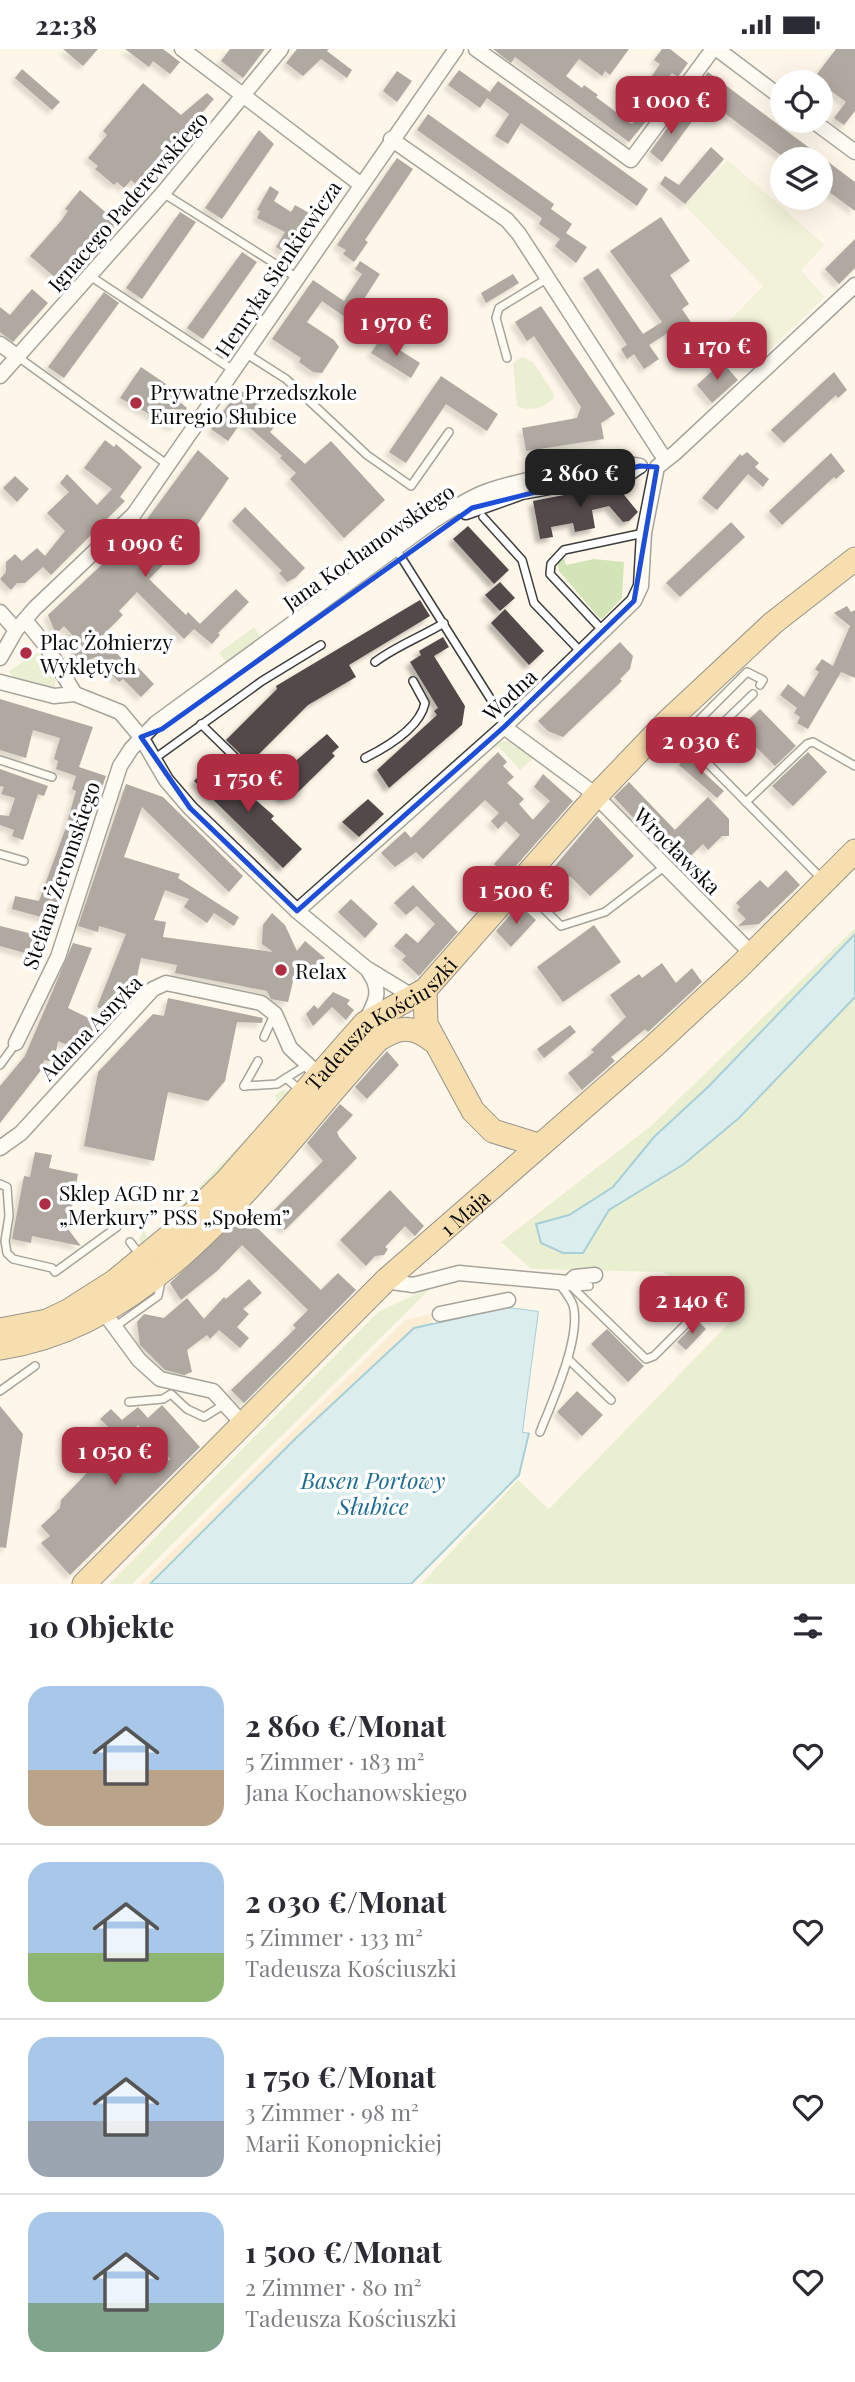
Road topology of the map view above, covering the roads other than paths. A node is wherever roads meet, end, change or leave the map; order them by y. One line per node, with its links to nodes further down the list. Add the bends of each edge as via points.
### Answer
1 (182, 49): 7 (street)
2 (281, 49): 7 (street, Ignacego Paderewskiego)
3 (456, 49): 9 (street, Henryka Sienkiewicza)
4 (476, 49): 5 (street, via 631,160)
5 (715, 49): 6 (street)
6 (770, 89)
7 (245, 97): 11 (street); 12 (street, Ignacego Paderewskiego)
8 (829, 133): 10 (street)
9 (391, 139): 11 (street, Henryka Sienkiewicza); 15 (street, via 507,220)
10 (855, 152)
11 (360, 184): 14 (street, Henryka Sienkiewicza)
12 (163, 193): 13 (street, Ignacego Paderewskiego); 14 (lane)
13 (90, 276): 19 (street, Ignacego Paderewskiego); 21 (lane)
14 (296, 277): 18 (street, Henryka Sienkiewicza)
15 (549, 278): 20 (lane, via 499,308 496,318); 24 (street)
16 (855, 285): 24 (street)
17 (0, 344): 19 (street)
18 (245, 353): 21 (street, Henryka Sienkiewicza); 23 (lane, via 286,379 367,455 411,486)
19 (18, 357): 22 (street, Ignacego Paderewskiego); 25 (lane)
20 (507, 358)
21 (233, 370): 25 (street, Henryka Sienkiewicza)
22 (0, 376)
23 (449, 432)
24 (661, 462): 27 (street, Wodna); 28 (street, Jana Kochanowskiego, via 610,465 483,493 433,521)
25 (168, 466): 32 (street, Henryka Sienkiewicza, via 134,514)
26 (483, 517): 35 (lane, via 522,560 534,603)
27 (644, 533): 33 (street, Wodna, via 638,591); 33 (lane, via 564,550 551,564 550,574)
28 (399, 552): 31 (lane, Wrocławska); 46 (street, Jana Kochanowskiego)
29 (855, 559): 45 (main road, Tadeusza Kościuszki, via 773,623)
30 (0, 612): 32 (street)
31 (444, 623): 37 (lane); 44 (lane, Wrocławska)
32 (20, 625): 36 (street, Henryka Sienkiewicza); 41 (street, via 46,646)
33 (605, 632): 35 (street, Wodna)
34 (321, 645): 43 (lane)
35 (582, 655): 44 (street, Wodna)
36 (0, 658)
37 (375, 661)
38 (413, 681): 48 (lane, via 425,703 422,716)
39 (0, 682): 41 (street, via 54,696)
40 (760, 685): 45 (lane, via 762,680 747,672)
41 (75, 694): 46 (street, via 120,712)
42 (753, 694): 47 (lane)
43 (201, 725): 49 (lane); 52 (lane)
44 (504, 727): 54 (street, Wrocławska); 62 (street, Wodna)
45 (675, 730): 47 (lane); 54 (main road, Tadeusza Kościuszki)
46 (145, 734): 49 (street); 70 (street, Stefana Żeromskiego, via 120,766 58,957)
47 (695, 750): 55 (lane)
48 (365, 758)
49 (153, 759): 62 (street, via 190,808)
50 (0, 760): 53 (lane)
51 (855, 766): 55 (lane, via 807,744)
52 (249, 771)
53 (52, 777)
54 (596, 796): 59 (street, Wrocławska); 61 (main road, Tadeusza Kościuszki)
55 (746, 802): 60 (lane)
56 (855, 851): 60 (main road, 1 Maja)
57 (0, 853): 58 (lane)
58 (24, 861)
59 (664, 867): 61 (lane, via 605,912 561,926); 63 (street, Wrocławska)
60 (825, 881): 63 (main road, 1 Maja)
61 (519, 884): 65 (main road, Tadeusza Kościuszki)
62 (297, 911): 64 (street)
63 (752, 954): 75 (main road, 1 Maja)
64 (366, 968): 65 (street); 67 (street, via 378,984)
65 (418, 993): 67 (main road, Tadeusza Kościuszki); 69 (main road)
66 (275, 1014): 68 (lane); 73 (street, via 290,1048); 76 (street, Adama Asnyka, via 261,1003 174,983 160,984 21,1133)
67 (365, 1023): 73 (main road, Tadeusza Kościuszki)
68 (264, 1037)
69 (433, 1041): 74 (main road, Tadeusza Kościuszki, via 410,1028 390,1032); 75 (main road, via 481,1120 505,1137)
70 (16, 1043): 72 (lane, Stefana Żeromskiego)
71 (258, 1061): 74 (lane, via 244,1086 277,1084)
72 (0, 1065)
73 (313, 1070): 74 (main road, Tadeusza Kościuszki)
74 (302, 1093): 79 (main road, Tadeusza Kościuszki)
75 (538, 1145): 80 (main road, 1 Maja)
76 (0, 1148)
77 (0, 1184): 78 (lane, via 7,1187 5,1241 13,1259 55,1272)
78 (117, 1227)
79 (149, 1262): 86 (main road, Tadeusza Kościuszki); 87 (main road, Tadeusza Kościuszki, via 47,1321)
80 (385, 1281): 82 (street, via 413,1285 458,1273); 95 (main road, 1 Maja)
81 (592, 1281): 82 (street, via 575,1277)
82 (567, 1284): 85 (lane, via 646,1359); 89 (lane, via 575,1315)
83 (508, 1300): 84 (street, via 468,1304)
84 (440, 1314)
85 (696, 1314)
86 (109, 1319): 88 (main road, Tadeusza Kościuszki); 94 (street, via 139,1360 160,1379 213,1391)
87 (0, 1330)
88 (0, 1348)
89 (568, 1359): 92 (lane); 96 (lane)
90 (35, 1366): 91 (lane)
91 (0, 1391)
92 (611, 1400)
93 (129, 1402): 94 (lane, via 171,1394 187,1409 204,1416)
94 (225, 1404): 95 (street)
95 (242, 1423): 97 (main road, 1 Maja)
96 (540, 1432)
97 (84, 1584)

